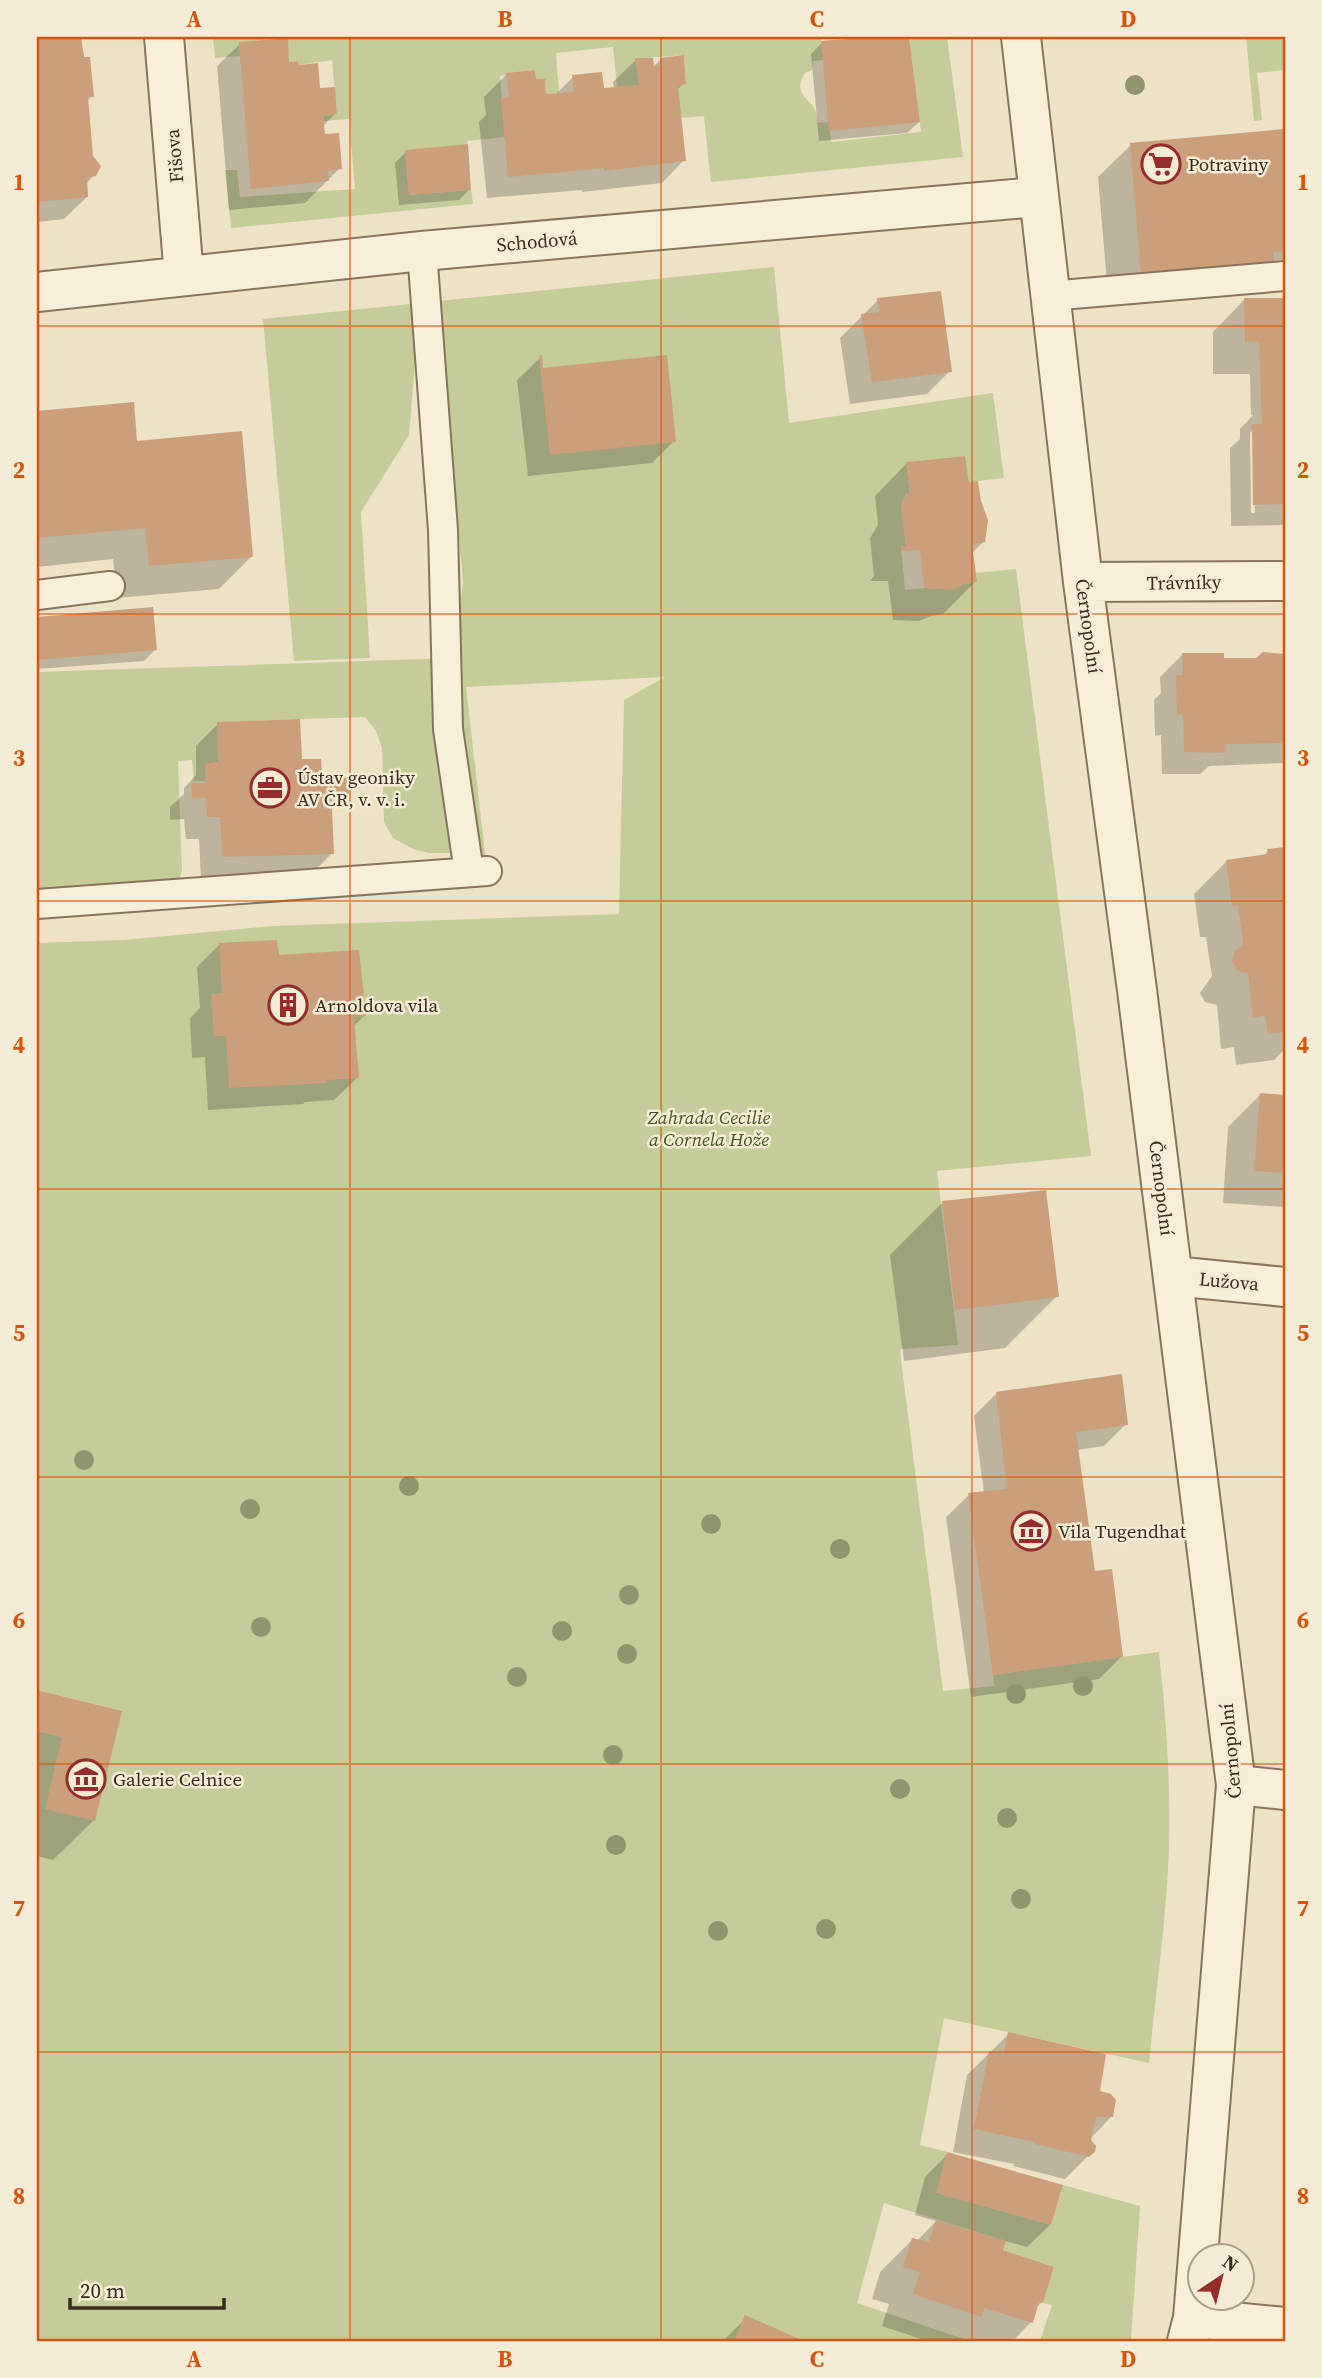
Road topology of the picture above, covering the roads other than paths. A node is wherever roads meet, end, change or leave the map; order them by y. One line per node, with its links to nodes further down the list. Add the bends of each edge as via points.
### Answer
1 (164, 37): 5 (street, Fišova)
2 (1021, 37): 3 (street, Černopolní)
3 (1037, 197): 4 (street, Schodová); 8 (street, Černopolní)
4 (422, 251): 5 (street, Schodová); 13 (lane, via 443,530 448,729 478,872)
5 (184, 276): 7 (street, Schodová)
6 (1285, 276): 8 (lane)
7 (37, 292)
8 (1049, 296): 10 (street, Černopolní)
9 (1285, 581): 10 (street, Trávníky)
10 (1083, 582): 14 (street, Černopolní)
11 (110, 586): 12 (lane)
12 (37, 595)
13 (37, 904)
14 (1173, 1276): 15 (street, Lužova); 16 (street, Černopolní)
15 (1285, 1287)
16 (1237, 1785): 17 (street); 19 (street, Černopolní)
17 (1285, 1790)
18 (1285, 2328): 19 (street)
19 (1190, 2330)

